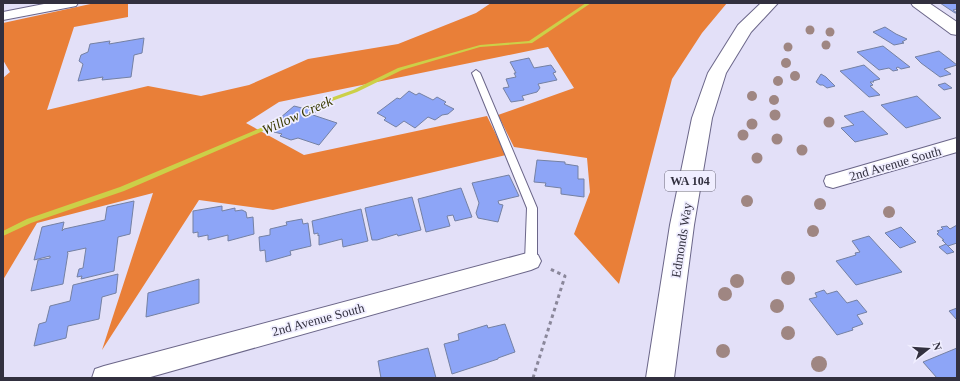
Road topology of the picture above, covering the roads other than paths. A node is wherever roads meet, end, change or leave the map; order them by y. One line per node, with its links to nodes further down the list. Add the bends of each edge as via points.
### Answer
1 (71, 3): 4 (street)
2 (770, 3): 11 (main road, Edmonds Way / WA 104, via 744,29 717,73 702,118 682,225)
3 (919, 3): 5 (main road)
4 (3, 16)
5 (957, 30)
6 (476, 73): 9 (lane, via 532,208)
7 (957, 146): 8 (street, 2nd Avenue South)
8 (832, 180)
9 (531, 261): 10 (street, 2nd Avenue South)
10 (104, 378)
11 (660, 378)

